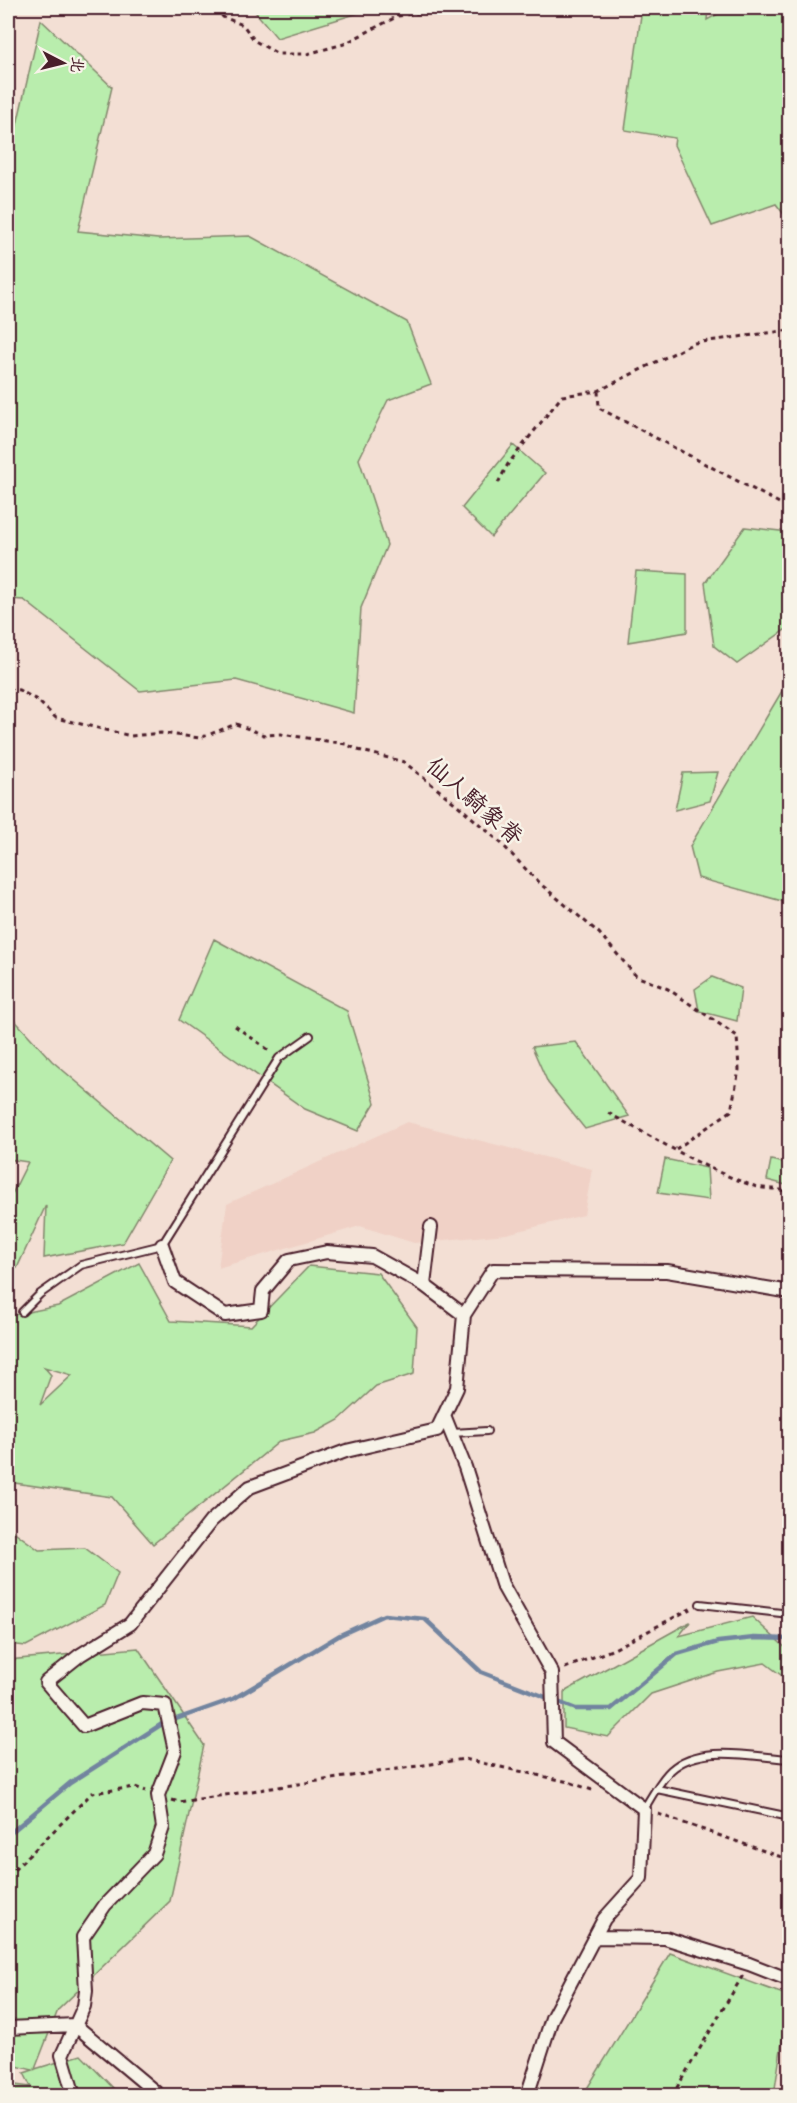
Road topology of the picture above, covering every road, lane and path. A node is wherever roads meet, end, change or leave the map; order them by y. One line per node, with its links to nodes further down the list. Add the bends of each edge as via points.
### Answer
1 (216, 8): 2 (path, via 223,17 243,25 255,41 278,54 307,54 344,44 398,16)
2 (451, 8)
3 (789, 330): 4 (path, via 694,343)
4 (598, 391): 5 (path, via 562,396 508,464); 7 (path, via 599,408)
5 (498, 483)
6 (789, 498): 7 (path)
7 (785, 506): 8 (path)
8 (789, 544)
9 (8, 689): 14 (path, 仙人騎象脊, via 37,700 56,718 131,736 161,733 200,738 236,724 264,735 346,744 404,762 501,843 538,882 599,933 636,976 668,989 736,1036 739,1070 731,1111)
10 (235, 1026): 12 (path)
11 (310, 1036): 12 (lane)
12 (279, 1058): 17 (lane)
13 (608, 1113): 14 (path)
14 (676, 1149): 15 (path, via 756,1187 780,1188)
15 (789, 1193)
16 (431, 1227): 18 (street)
17 (162, 1245): 18 (street, via 175,1282 225,1315 261,1310 263,1291 289,1260 327,1252 372,1256); 20 (lane, via 81,1265)
18 (424, 1286): 21 (street)
19 (789, 1292): 21 (street, via 667,1271 493,1270)
20 (22, 1312)
21 (464, 1315): 22 (street, via 457,1388)
22 (444, 1415): 24 (street); 31 (street, via 437,1430 346,1451 250,1487 212,1521 130,1624 46,1682 84,1726 142,1703 165,1705 175,1751)
23 (487, 1431): 24 (lane)
24 (451, 1433): 27 (street, via 502,1584)
25 (700, 1604): 26 (lane); 27 (path, via 614,1649)
26 (789, 1614)
27 (552, 1673): 32 (street, via 554,1742)
28 (789, 1759): 29 (lane, via 717,1755 689,1758 670,1770)
29 (657, 1789): 32 (lane); 33 (lane)
30 (601, 1793): 31 (path, via 464,1759 179,1802)
31 (158, 1795): 35 (path, via 135,1787 92,1793); 39 (street, via 163,1827 154,1854 105,1905 83,1937 86,1991)
32 (644, 1809): 34 (path); 36 (street, via 641,1878 604,1919)
33 (789, 1817)
34 (789, 1860)
35 (8, 1876)
36 (595, 1936): 37 (street, via 665,1938); 43 (street, via 552,2018)
37 (749, 1964): 38 (street); 44 (path)
38 (789, 1980)
39 (75, 2025): 40 (street); 41 (street, via 62,2055); 42 (street)
40 (8, 2028)
41 (74, 2096)
42 (160, 2096)
43 (527, 2096)
44 (672, 2096)

